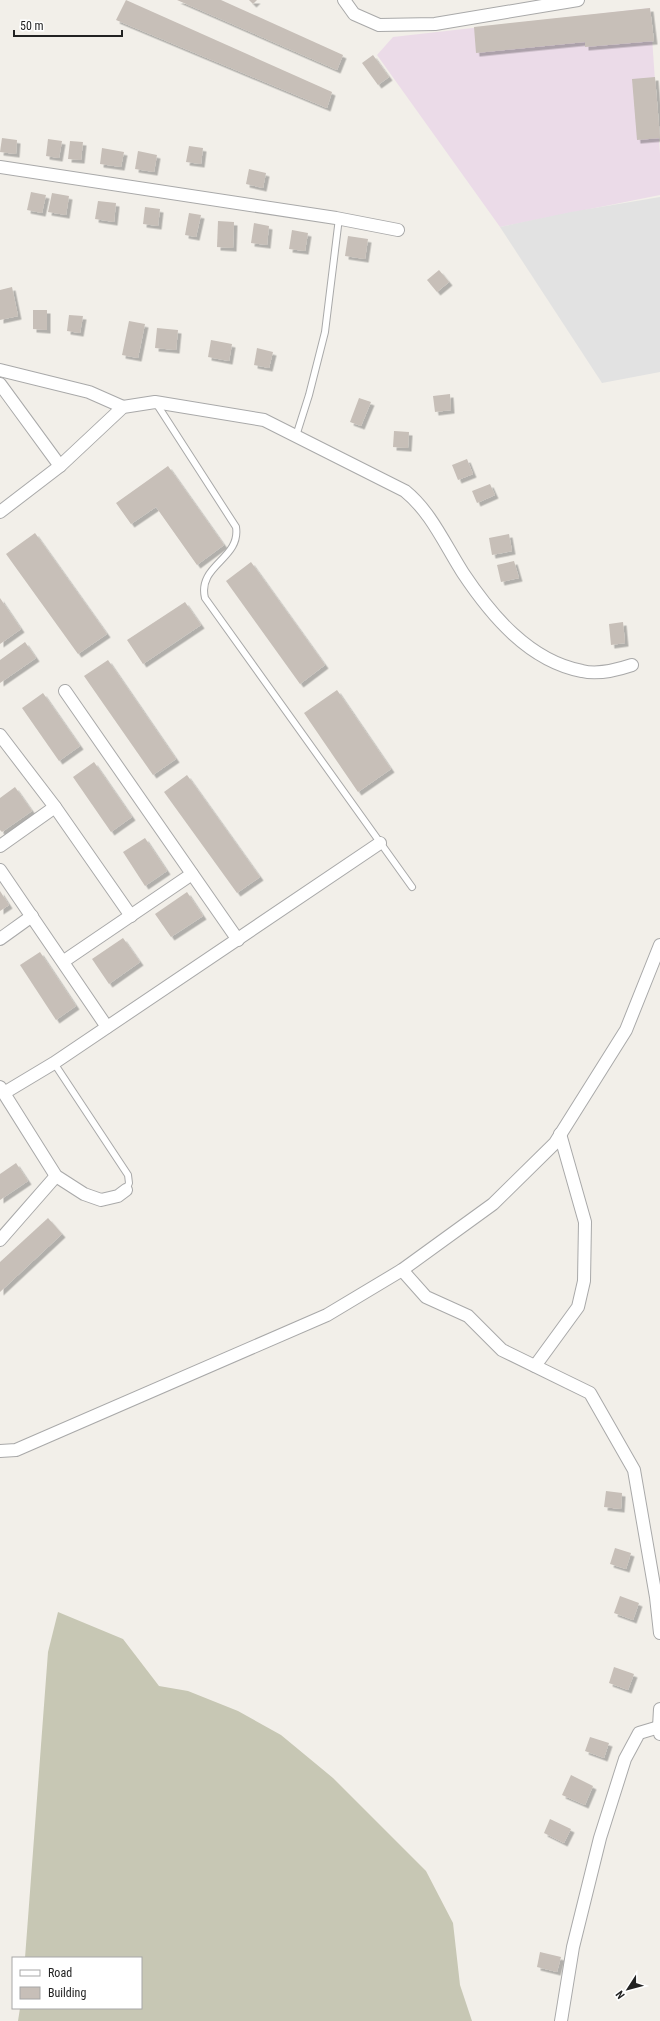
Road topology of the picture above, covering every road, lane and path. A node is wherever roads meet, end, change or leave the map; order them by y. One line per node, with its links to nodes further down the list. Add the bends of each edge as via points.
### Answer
1 (344, 0): 2 (street, via 354,14 379,25 435,24)
2 (578, 0)
3 (0, 167): 4 (street)
4 (339, 218): 5 (street); 10 (lane, via 326,332)
5 (398, 230)
6 (0, 370): 9 (street, via 89,392)
7 (0, 384): 11 (street)
8 (155, 402): 9 (street); 10 (street, via 264,420); 17 (lane, via 236,527 238,536 235,545 206,577 202,588 204,598)
9 (123, 407): 11 (street)
10 (296, 436): 13 (street, via 405,491 418,501 464,574 509,631 551,662 583,672 614,671)
11 (60, 466): 12 (street)
12 (0, 512)
13 (632, 665)
14 (65, 691): 20 (street)
15 (0, 735): 16 (street)
16 (55, 807): 18 (street); 23 (street)
17 (380, 843): 21 (lane); 25 (street)
18 (0, 846)
19 (0, 870): 22 (street)
20 (192, 874): 23 (street); 25 (street)
21 (412, 888)
22 (32, 916): 24 (street); 27 (street)
23 (131, 916): 27 (street)
24 (0, 939)
25 (238, 940): 28 (street)
26 (660, 945): 31 (street, via 626,1030)
27 (64, 961): 28 (street)
28 (107, 1027): 29 (street)
29 (54, 1063): 30 (street); 33 (lane, via 128,1175 129,1183)
30 (2, 1090): 32 (street)
31 (560, 1134): 35 (street, via 555,1143 493,1204); 36 (street, via 585,1222 584,1281 578,1307)
32 (56, 1176): 33 (street, via 84,1194 101,1200 118,1196); 34 (street)
33 (126, 1190)
34 (0, 1240)
35 (402, 1270): 36 (street, via 426,1297 468,1316 502,1350); 37 (street, via 327,1314 16,1450)
36 (535, 1366): 38 (street, via 590,1393 634,1470)
37 (0, 1451)
38 (660, 1633)
39 (660, 1709): 40 (street)
40 (659, 1730): 41 (street, via 639,1733 625,1759 600,1838 578,1926)
41 (561, 2021)

